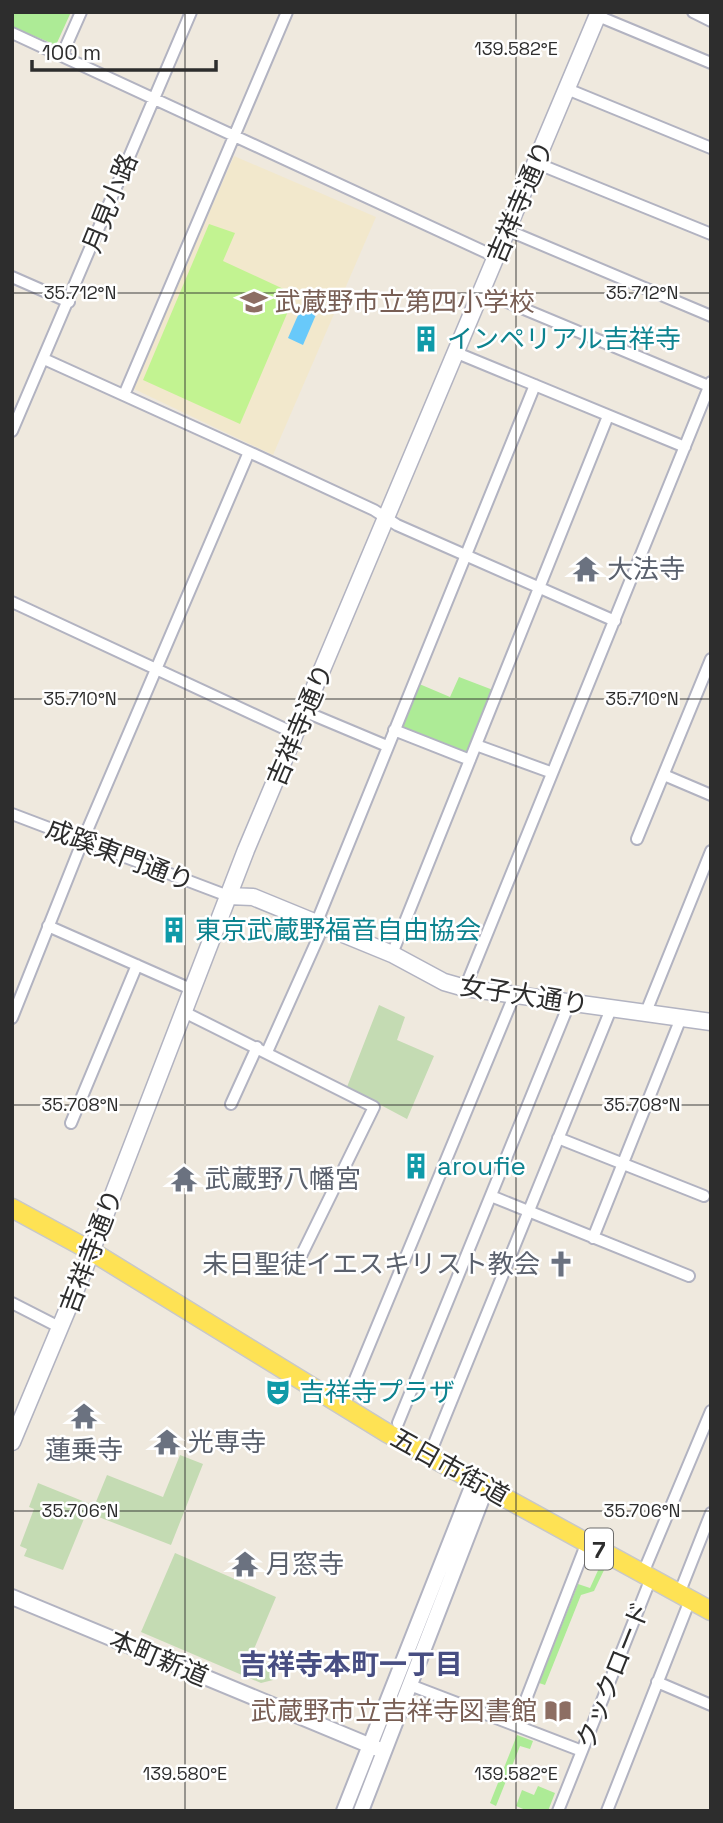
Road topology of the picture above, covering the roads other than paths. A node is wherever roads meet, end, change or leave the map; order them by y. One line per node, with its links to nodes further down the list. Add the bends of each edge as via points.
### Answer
1 (81, 12): 8 (street)
2 (191, 12): 11 (street, 月見小路)
3 (287, 12): 12 (street)
4 (693, 12): 6 (street)
5 (598, 14): 9 (street); 10 (main road, 吉祥寺通り)
6 (711, 21)
7 (12, 33): 8 (street)
8 (62, 55): 11 (street)
9 (711, 63)
10 (567, 89): 13 (street); 14 (main road, 吉祥寺通り)
11 (153, 98): 12 (street); 20 (street, 月見小路)
12 (234, 136): 17 (street); 26 (street)
13 (711, 149)
14 (536, 163): 15 (main road, 吉祥寺通り); 16 (street)
15 (507, 230): 17 (main road, 吉祥寺通り); 21 (street)
16 (711, 234)
17 (496, 257): 19 (main road, 吉祥寺通り)
18 (12, 276): 20 (street)
19 (483, 292): 22 (main road, 吉祥寺通り); 25 (street)
20 (69, 302): 23 (street, 月見小路)
21 (711, 316)
22 (457, 353): 24 (street); 31 (main road, 吉祥寺通り)
23 (44, 359): 26 (street); 28 (street, 月見小路)
24 (535, 385): 27 (street); 32 (street)
25 (710, 385): 29 (street)
26 (124, 395): 30 (street)
27 (608, 416): 29 (street); 33 (street)
28 (12, 431)
29 (685, 447): 35 (street)
30 (249, 452): 31 (street); 37 (street)
31 (386, 518): 32 (street); 38 (main road, 吉祥寺通り)
32 (466, 554): 33 (street); 39 (street)
33 (539, 587): 35 (street); 41 (street)
34 (12, 602): 37 (street)
35 (615, 621): 44 (street)
36 (711, 659): 45 (street)
37 (155, 669): 40 (street); 49 (street)
38 (306, 712): 40 (main road, 吉祥寺通り); 42 (street)
39 (394, 730): 42 (street); 43 (street)
40 (296, 734): 51 (main road, 吉祥寺通り)
41 (476, 745): 43 (street); 44 (street)
42 (387, 746): 52 (street)
43 (470, 760): 54 (street)
44 (550, 772): 56 (street)
45 (664, 775): 46 (street); 48 (street)
46 (711, 795)
47 (12, 814): 49 (street, 成蹊東門通り)
48 (637, 839)
49 (83, 840): 51 (street, 成蹊東門通り); 53 (street)
50 (711, 851): 62 (street)
51 (228, 895): 52 (main road, 女子大通り, via 253,897); 57 (main road, 吉祥寺通り)
52 (319, 925): 54 (main road, 女子大通り); 66 (street)
53 (48, 926): 55 (street); 63 (street)
54 (392, 954): 56 (main road, 女子大通り)
55 (137, 965): 57 (street); 68 (street)
56 (465, 988): 58 (main road, 女子大通り)
57 (193, 989): 61 (main road, 吉祥寺通り)
58 (514, 996): 59 (main road, 女子大通り); 81 (street)
59 (569, 1004): 60 (main road, 女子大通り); 71 (street)
60 (611, 1009): 62 (main road, 女子大通り); 69 (street)
61 (184, 1012): 66 (street); 76 (main road, 吉祥寺通り)
62 (646, 1012): 64 (main road, 女子大通り)
63 (12, 1017)
64 (681, 1018): 65 (main road, 女子大通り); 70 (street)
65 (711, 1022)
66 (262, 1050): 67 (street); 77 (street, via 374,1107)
67 (231, 1104)
68 (71, 1123)
69 (558, 1138): 70 (street); 74 (street)
70 (622, 1163): 72 (street); 75 (street)
71 (491, 1196): 74 (street); 83 (street)
72 (704, 1196)
73 (13, 1211): 76 (main road, 五日市街道 / 7)
74 (530, 1211): 75 (street); 85 (street)
75 (593, 1238): 78 (street)
76 (91, 1251): 80 (main road, 吉祥寺通り); 81 (main road, 五日市街道 / 7)
77 (299, 1260)
78 (689, 1276)
79 (12, 1303): 80 (street)
80 (61, 1328): 84 (main road, 吉祥寺通り)
81 (344, 1406): 85 (main road, 五日市街道 / 7)
82 (711, 1411): 89 (street, クックロード)
83 (398, 1423)
84 (12, 1441)
85 (429, 1457): 86 (main road, 五日市街道 / 7)
86 (480, 1485): 88 (main road, 五日市街道 / 7); 94 (street); 97 (street)
87 (711, 1513): 91 (street)
88 (587, 1542): 89 (main road, 五日市街道 / 7); 96 (street)
89 (647, 1576): 91 (main road, 五日市街道 / 7); 99 (street, クックロード)
90 (12, 1597): 97 (street, 本町新道)
91 (684, 1597): 92 (main road, 五日市街道 / 7); 93 (street)
92 (711, 1611)
93 (657, 1682): 95 (street); 103 (street)
94 (410, 1685): 96 (street); 98 (street)
95 (711, 1705)
96 (516, 1725): 99 (street)
97 (369, 1745): 98 (street, 本町新道); 100 (street)
98 (383, 1751): 101 (street)
99 (582, 1751): 102 (street, クックロード)
100 (344, 1811)
101 (361, 1811)
102 (558, 1811)
103 (607, 1811)

